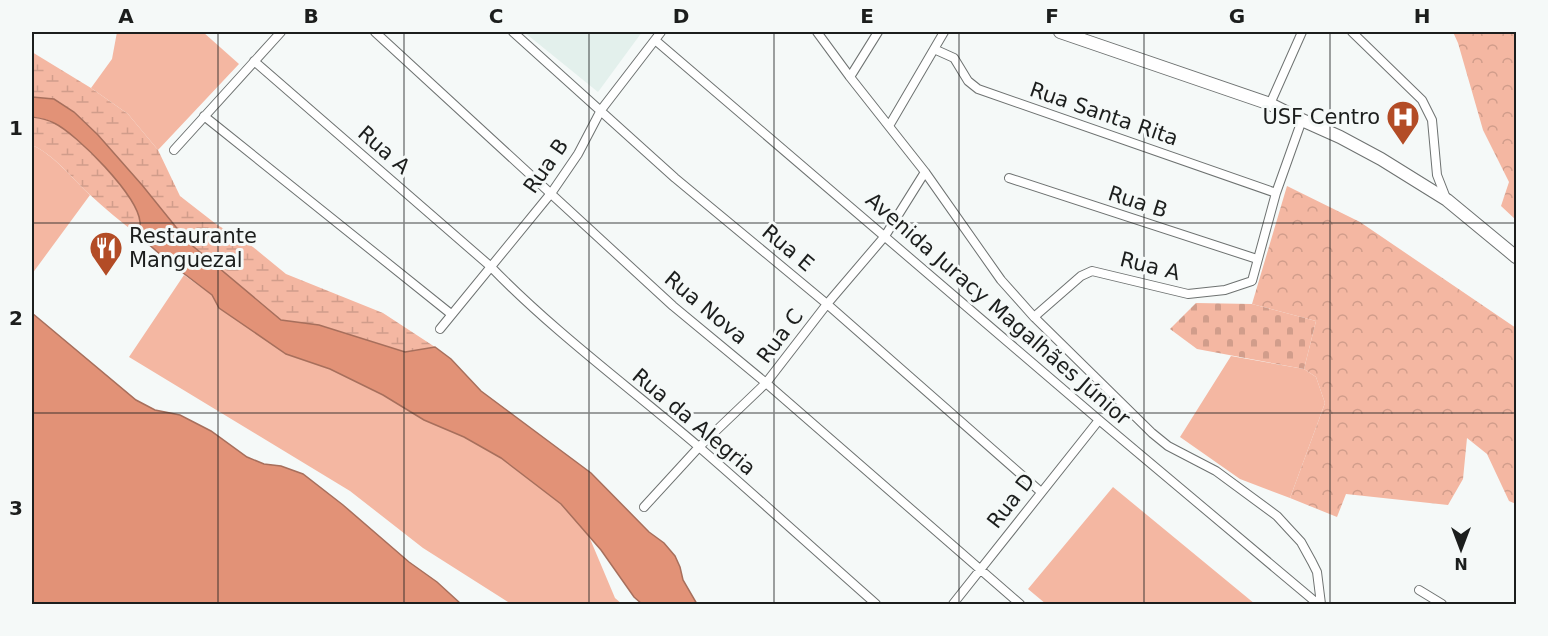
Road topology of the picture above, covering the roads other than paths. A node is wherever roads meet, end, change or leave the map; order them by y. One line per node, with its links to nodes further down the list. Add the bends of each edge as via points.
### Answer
1 (281, 32): 14 (street)
2 (375, 32): 24 (street, Rua Nova)
3 (513, 32): 17 (street, Rua E)
4 (661, 32): 12 (street, Rua B)
5 (817, 32): 15 (street)
6 (878, 32): 15 (street)
7 (944, 32): 13 (street)
8 (1060, 32): 11 (main road)
9 (1302, 32): 16 (street)
10 (1352, 32): 26 (street, via 1422,100 1432,120 1437,176)
11 (1076, 34): 16 (main road)
12 (655, 40): 17 (street, Rua B); 27 (street, Avenida Juracy Magalhães Júnior)
13 (934, 49): 20 (street); 25 (street, Rua Santa Rita, via 954,58 968,81 978,89)
14 (254, 60): 18 (street); 30 (street, Rua A)
15 (850, 77): 20 (street)
16 (1270, 104): 19 (main road)
17 (601, 110): 24 (street, Rua B); 31 (street, Rua E, via 675,178)
18 (204, 116): 21 (street); 32 (street)
19 (1302, 120): 25 (street, Rua A); 26 (main road, via 1381,159)
20 (889, 126): 22 (street)
21 (174, 150)
22 (925, 172): 27 (street, Rua C); 33 (street, via 1001,280)
23 (1009, 178): 29 (street, Rua B)
24 (552, 192): 30 (street, Rua B); 35 (street, Rua Nova, via 673,306)
25 (1276, 193): 29 (street, Rua A)
26 (1447, 200): 28 (main road)
27 (885, 236): 31 (street, Rua C); 36 (street, Avenida Juracy Magalhães Júnior)
28 (1516, 257)
29 (1257, 259): 33 (street, Rua A, via 1252,281 1195,294 1092,271)
30 (490, 266): 32 (street, Rua B); 37 (street, Rua da Alegria, via 569,340)
31 (827, 304): 35 (street, Rua C); 38 (street, Rua E)
32 (450, 314): 34 (street, Rua B)
33 (1034, 317): 45 (street, via 1168,446 1216,471 1277,516 1301,542 1317,572)
34 (440, 328)
35 (766, 383): 37 (street, Rua C); 40 (street, Rua Nova)
36 (1099, 420): 38 (street, Rua D); 45 (street, Avenida Juracy Magalhães Júnior)
37 (699, 447): 39 (street, Rua C); 42 (street, Rua da Alegria)
38 (1041, 492): 40 (street, Rua D)
39 (644, 507)
40 (980, 570): 43 (street, Rua D); 44 (street, Rua Nova)
41 (1419, 590): 46 (street)
42 (876, 604)
43 (953, 604)
44 (1020, 604)
45 (1320, 604)
46 (1442, 604)

